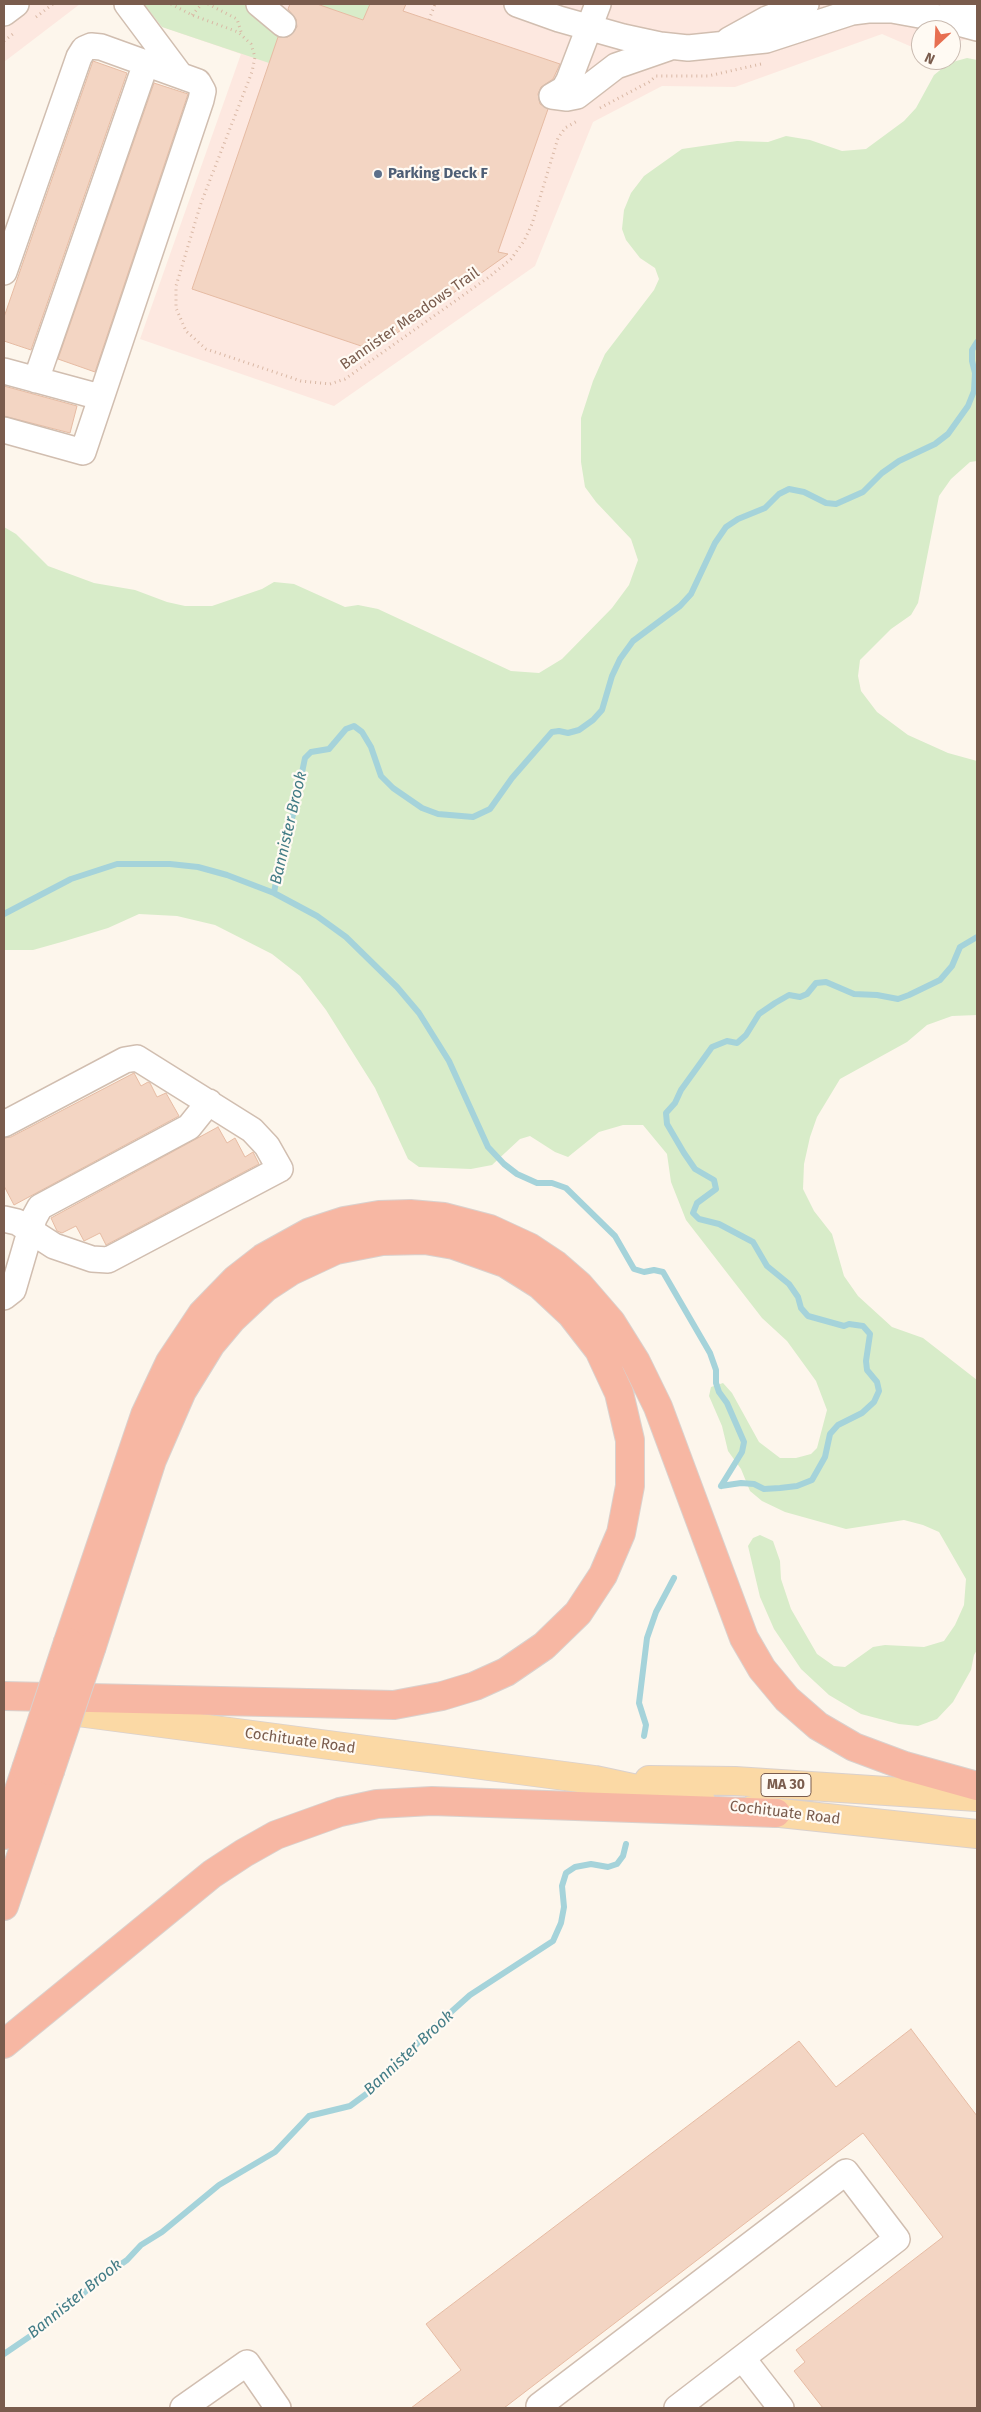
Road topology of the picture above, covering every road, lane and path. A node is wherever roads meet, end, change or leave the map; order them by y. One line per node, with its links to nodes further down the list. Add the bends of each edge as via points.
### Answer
1 (16, 4): 12 (street)
2 (127, 4): 23 (street)
3 (171, 4): 14 (path)
4 (202, 4): 14 (path)
5 (208, 4): 19 (path, Bannister Meadows Trail, via 237,19)
6 (259, 4): 16 (street)
7 (435, 4): 15 (path)
8 (517, 4): 17 (street)
9 (598, 4): 17 (street)
10 (806, 4): 20 (street, via 754,25)
11 (970, 4): 13 (street, via 959,13)
12 (4, 13)
13 (924, 13): 18 (street); 20 (street, via 892,10 852,12 766,40)
14 (192, 15): 19 (path)
15 (429, 20)
16 (283, 24)
17 (589, 28): 21 (street); 21 (street, via 569,80 564,89 552,96 577,96 616,66)
18 (977, 28)
19 (242, 35): 26 (path, Bannister Meadows Trail, via 253,48 254,67 201,203 176,286 176,308 186,331 206,349 301,382 330,384 345,379 511,259 528,233 558,138 565,128)
20 (723, 45): 21 (street)
21 (671, 47)
22 (146, 63): 23 (street); 27 (street, via 96,46 81,53); 29 (street)
23 (180, 74): 30 (street, via 202,86 201,100)
24 (649, 82): 25 (path)
25 (593, 112)
26 (585, 116)
27 (4, 272)
28 (4, 371): 29 (street)
29 (36, 380): 30 (street)
30 (100, 397): 31 (street, via 83,452)
31 (4, 430)
32 (209, 1102): 33 (street, via 143,1060 133,1058); 35 (street, via 189,1127 40,1207); 35 (street, via 258,1134 280,1169 108,1260 92,1259 54,1246)
33 (4, 1124)
34 (4, 1219): 35 (street, via 17,1222)
35 (30, 1231): 36 (street, via 13,1290)
36 (4, 1297)
37 (80, 1644): 38 (highway, via 182,1392 211,1344 227,1325 265,1288 291,1271 336,1250 382,1241 425,1240 462,1247 505,1263 540,1285 571,1314 599,1350 619,1393 630,1440 630,1486 621,1533 603,1575 578,1613 544,1646 506,1672 476,1686 394,1705); 40 (highway, bridge); 42 (highway, via 145,1415 180,1345 213,1302 262,1258 310,1232 379,1215 444,1217 490,1229 529,1247 579,1285 611,1322 636,1362 662,1415 744,1638 762,1669 787,1699 818,1726 854,1747 905,1766)
38 (4, 1696)
39 (4, 1703): 41 (main road, Cochituate Road / MA 30)
40 (38, 1770): 46 (highway); 47 (highway)
41 (595, 1780): 43 (main road, Cochituate Road / MA 30, via 698,1780); 44 (main road, Cochituate Road / MA 30, via 703,1803)
42 (977, 1786)
43 (977, 1797)
44 (776, 1813): 45 (main road, Cochituate Road / MA 30); 48 (highway, via 432,1801 377,1804 340,1812 268,1839 212,1874)
45 (977, 1834)
46 (4, 1835)
47 (4, 1906)
48 (4, 2044)
49 (743, 2359): 52 (street, via 897,2239 846,2172 538,2406); 53 (street); 54 (street)
50 (183, 2408): 51 (street, via 247,2363)
51 (278, 2408)
52 (540, 2408)
53 (677, 2408)
54 (781, 2408)

